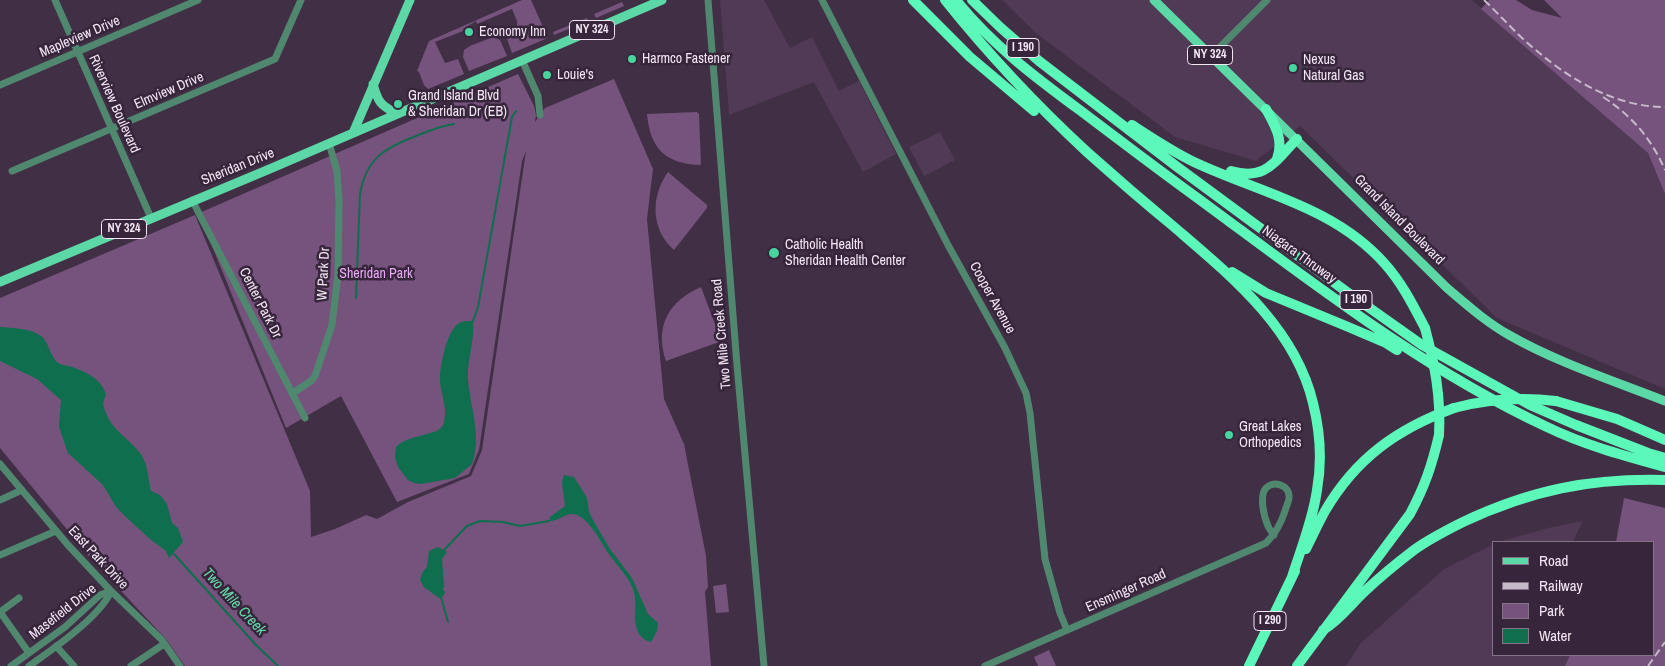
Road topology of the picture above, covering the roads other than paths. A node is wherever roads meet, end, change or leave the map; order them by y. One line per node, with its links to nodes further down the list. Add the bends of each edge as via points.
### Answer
1 (54, 0): 14 (street, Riverview Boulevard)
2 (198, 0): 14 (street, Mapleview Drive)
3 (301, 0): 23 (street, Elmview Drive, via 275,59)
4 (410, 0): 17 (main road)
5 (662, 0): 16 (main road, NY 324)
6 (708, 0): 63 (street, Two Mile Creek Road)
7 (822, 0): 53 (street, Cooper Avenue, via 1026,393 1045,559)
8 (913, 0): 27 (highway, via 970,57)
9 (945, 0): 27 (highway, via 1012,79)
10 (956, 0): 36 (highway, Niagara Thruway / I 190, via 996,44 1141,157 1402,346)
11 (972, 0): 19 (highway, Niagara Thruway / I 190, via 1039,61)
12 (1154, 0): 15 (main road, Grand Island Boulevard / NY 324)
13 (1267, 0): 15 (street)
14 (77, 52): 18 (street, Mapleview Drive); 23 (street, Riverview Boulevard)
15 (1211, 56): 20 (main road, Grand Island Boulevard / NY 324)
16 (522, 60): 21 (main road, NY 324); 22 (street, via 538,96)
17 (373, 84): 21 (main road, via 381,104); 24 (main road)
18 (0, 85)
19 (1078, 91): 29 (highway, via 1168,148); 40 (highway, Niagara Thruway / I 190, via 1346,292 1422,345 1530,405)
20 (1266, 109): 25 (main road, Grand Island Boulevard / NY 324); 28 (highway, via 1279,135)
21 (397, 114): 24 (main road, NY 324)
22 (540, 115)
23 (111, 129): 30 (street, Elmview Drive); 32 (street, Riverview Boulevard)
24 (352, 133): 26 (main road, Sheridan Drive / NY 324)
25 (1297, 139): 28 (highway); 37 (main road, Grand Island Boulevard / NY 324, via 1448,288 1491,324 1539,350)
26 (329, 144): 31 (main road, Sheridan Drive / NY 324); 35 (street, W Park Dr, via 337,171 339,201 336,301 332,325 315,376)
27 (1086, 151): 33 (highway)
28 (1276, 160): 29 (highway, via 1263,172 1251,174)
29 (1203, 166): 54 (highway, bridge, via 1314,212 1362,242 1399,281 1424,328 1433,358 1439,391 1438,435 1423,489 1395,536)
30 (12, 171)
31 (192, 200): 32 (main road, Sheridan Drive / NY 324); 35 (street, Center Park Dr)
32 (151, 218): 34 (main road, Sheridan Drive / NY 324)
33 (1203, 252): 36 (highway, via 1266,294 1386,343); 49 (highway, via 1266,314 1290,346 1313,403 1318,431 1318,490)
34 (0, 282)
35 (293, 393): 38 (street, Center Park Dr)
36 (1488, 398): 42 (highway, Niagara Thruway / I 190, via 1549,428)
37 (1665, 401)
38 (305, 418)
39 (1665, 440): 49 (highway, bridge, via 1617,420 1556,401 1531,398 1476,402 1426,418 1394,436 1361,464 1326,511)
40 (1665, 458)
41 (0, 464): 44 (street, East Park Drive)
42 (1665, 468)
43 (1665, 480): 54 (highway, via 1615,480 1567,486 1484,512 1415,549 1364,592 1335,623)
44 (22, 490): 45 (street); 46 (street, East Park Drive)
45 (0, 500)
46 (56, 531): 48 (street); 50 (street, East Park Drive)
47 (1274, 535): 47 (street, via 1290,496 1287,489 1273,484 1262,496 1265,518); 53 (street, Ensminger Road, via 1266,543)
48 (0, 555)
49 (1292, 577): 65 (highway, I 290)
50 (111, 591): 55 (street, East Park Drive); 56 (street, Masefield Drive, via 108,600); 57 (street, Masefield Drive, via 100,595)
51 (19, 598): 52 (street)
52 (0, 612): 57 (street)
53 (1066, 630): 64 (street, Ensminger Road)
54 (1323, 630): 66 (highway)
55 (164, 644): 61 (street); 62 (street, East Park Drive)
56 (56, 646): 59 (street, Masefield Drive); 60 (street)
57 (29, 653): 58 (street, Masefield Drive)
58 (11, 666)
59 (29, 666)
60 (74, 666)
61 (131, 666)
62 (180, 666)
63 (764, 666)
64 (985, 666)
65 (1249, 666)
66 (1297, 666)

